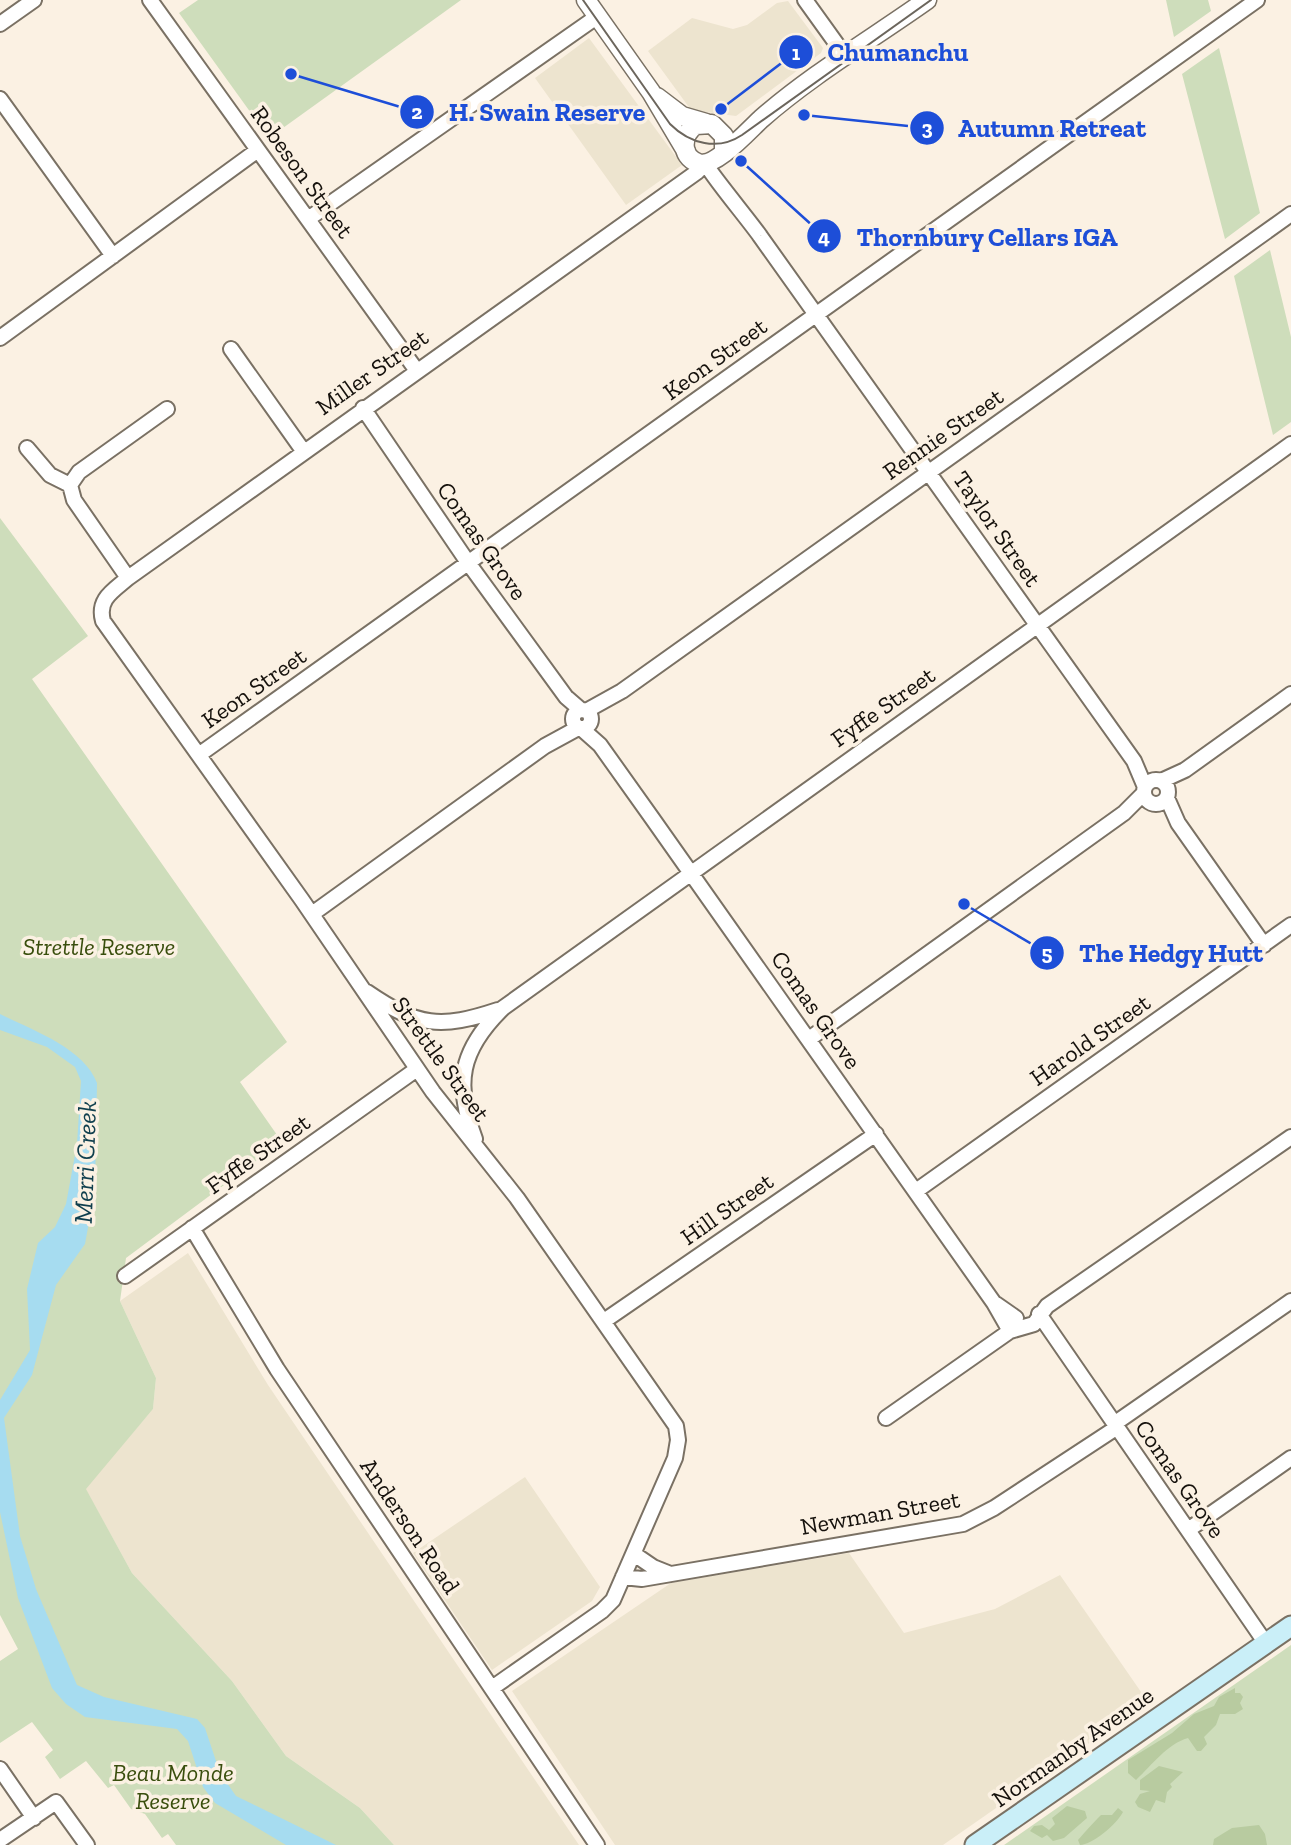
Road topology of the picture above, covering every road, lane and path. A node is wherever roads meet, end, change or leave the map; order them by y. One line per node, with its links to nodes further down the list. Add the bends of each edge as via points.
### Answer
1 (34, 0): 8 (street)
2 (150, 0): 14 (street, Robeson Street)
3 (586, 0): 7 (street)
4 (805, 0): 9 (street)
5 (926, 0): 9 (street, Miller Street)
6 (1257, 0): 21 (street, Keon Street)
7 (598, 16): 10 (street); 19 (street)
8 (0, 24)
9 (846, 57): 12 (street, Miller Street)
10 (652, 93): 13 (street, via 682,116); 15 (street)
11 (0, 99): 20 (street)
12 (767, 114): 13 (street, Miller Street, via 734,127); 16 (street, Miller Street)
13 (711, 124): 15 (street, via 691,128 685,136); 16 (street, via 724,136)
14 (258, 150): 19 (street, Robeson Street); 20 (street)
15 (686, 153): 16 (street, via 695,161); 17 (street, via 690,167)
16 (714, 159): 17 (street, Miller Street); 21 (street, Taylor Street, via 724,187)
17 (675, 186): 24 (street, Miller Street)
18 (1291, 214): 30 (street, Rennie Street)
19 (307, 219): 24 (street, Robeson Street)
20 (113, 256): 22 (street)
21 (817, 314): 30 (street, Taylor Street); 32 (street, Keon Street)
22 (0, 338)
23 (231, 349): 29 (street)
24 (417, 371): 25 (street, Miller Street)
25 (363, 408): 29 (street, Miller Street); 32 (street, Comas Grove)
26 (167, 409): 31 (street, via 79,472)
27 (1291, 444): 35 (street, Fyffe Street)
28 (27, 448): 31 (street, via 50,475)
29 (304, 452): 33 (street, Miller Street)
30 (928, 472): 35 (street, Taylor Street); 37 (street, Rennie Street)
31 (70, 485): 33 (street, via 74,500)
32 (469, 564): 37 (street, Comas Grove); 38 (street, Keon Street)
33 (128, 578): 34 (street, Miller Street)
34 (102, 603): 38 (street, Strettle Street, via 103,621)
35 (1037, 626): 39 (street, Taylor Street); 40 (street, Fyffe Street)
36 (1291, 694): 39 (street)
37 (582, 720): 40 (street, Comas Grove); 41 (street, Rennie Street)
38 (200, 754): 41 (street, Strettle Street)
39 (1156, 792): 43 (street, Taylor Street); 46 (street)
40 (691, 873): 45 (street, Fyffe Street); 46 (street, Comas Grove)
41 (312, 914): 44 (street, Strettle Street)
42 (1291, 925): 43 (street, Harold Street)
43 (1264, 945): 51 (street, Harold Street)
44 (360, 987): 45 (street, Fyffe Street, via 409,1017 437,1024 470,1020); 47 (street, Strettle Street)
45 (503, 1008): 50 (street, Fyffe Street, via 473,1045 464,1074 465,1108)
46 (809, 1039): 48 (street, Comas Grove)
47 (417, 1069): 50 (street, Strettle Street); 52 (street, Fyffe Street)
48 (876, 1134): 51 (street, Comas Grove); 56 (street, Hill Street)
49 (1291, 1138): 55 (street)
50 (479, 1149): 56 (street, Strettle Street)
51 (916, 1191): 57 (street, Comas Grove)
52 (192, 1228): 53 (street, Fyffe Street); 68 (street, Anderson Road, via 276,1369)
53 (125, 1276)
54 (1291, 1301): 59 (street, Newman Street)
55 (1037, 1319): 57 (street); 59 (street, Comas Grove, via 1048,1322)
56 (604, 1321): 62 (street, Strettle Street, via 673,1418 677,1433 675,1458)
57 (1013, 1325): 58 (street)
58 (886, 1418)
59 (1115, 1426): 61 (street, Comas Grove); 63 (street, Newman Street, via 963,1524)
60 (1291, 1458): 61 (street)
61 (1188, 1530): 67 (street, Comas Grove)
62 (634, 1554): 63 (street); 64 (street)
63 (668, 1573): 64 (street, Newman Street, via 642,1579)
64 (623, 1577): 68 (street, via 603,1611)
65 (1291, 1616): 67 (main road, Normanby Avenue)
66 (1291, 1626): 67 (main road, Normanby Avenue)
67 (1264, 1641): 74 (main road, Normanby Avenue)
68 (492, 1688): 73 (street, Anderson Road)
69 (0, 1769): 70 (street)
70 (34, 1818): 71 (street); 72 (street, via 57,1802)
71 (0, 1840)
72 (87, 1845)
73 (597, 1845)
74 (975, 1845)

